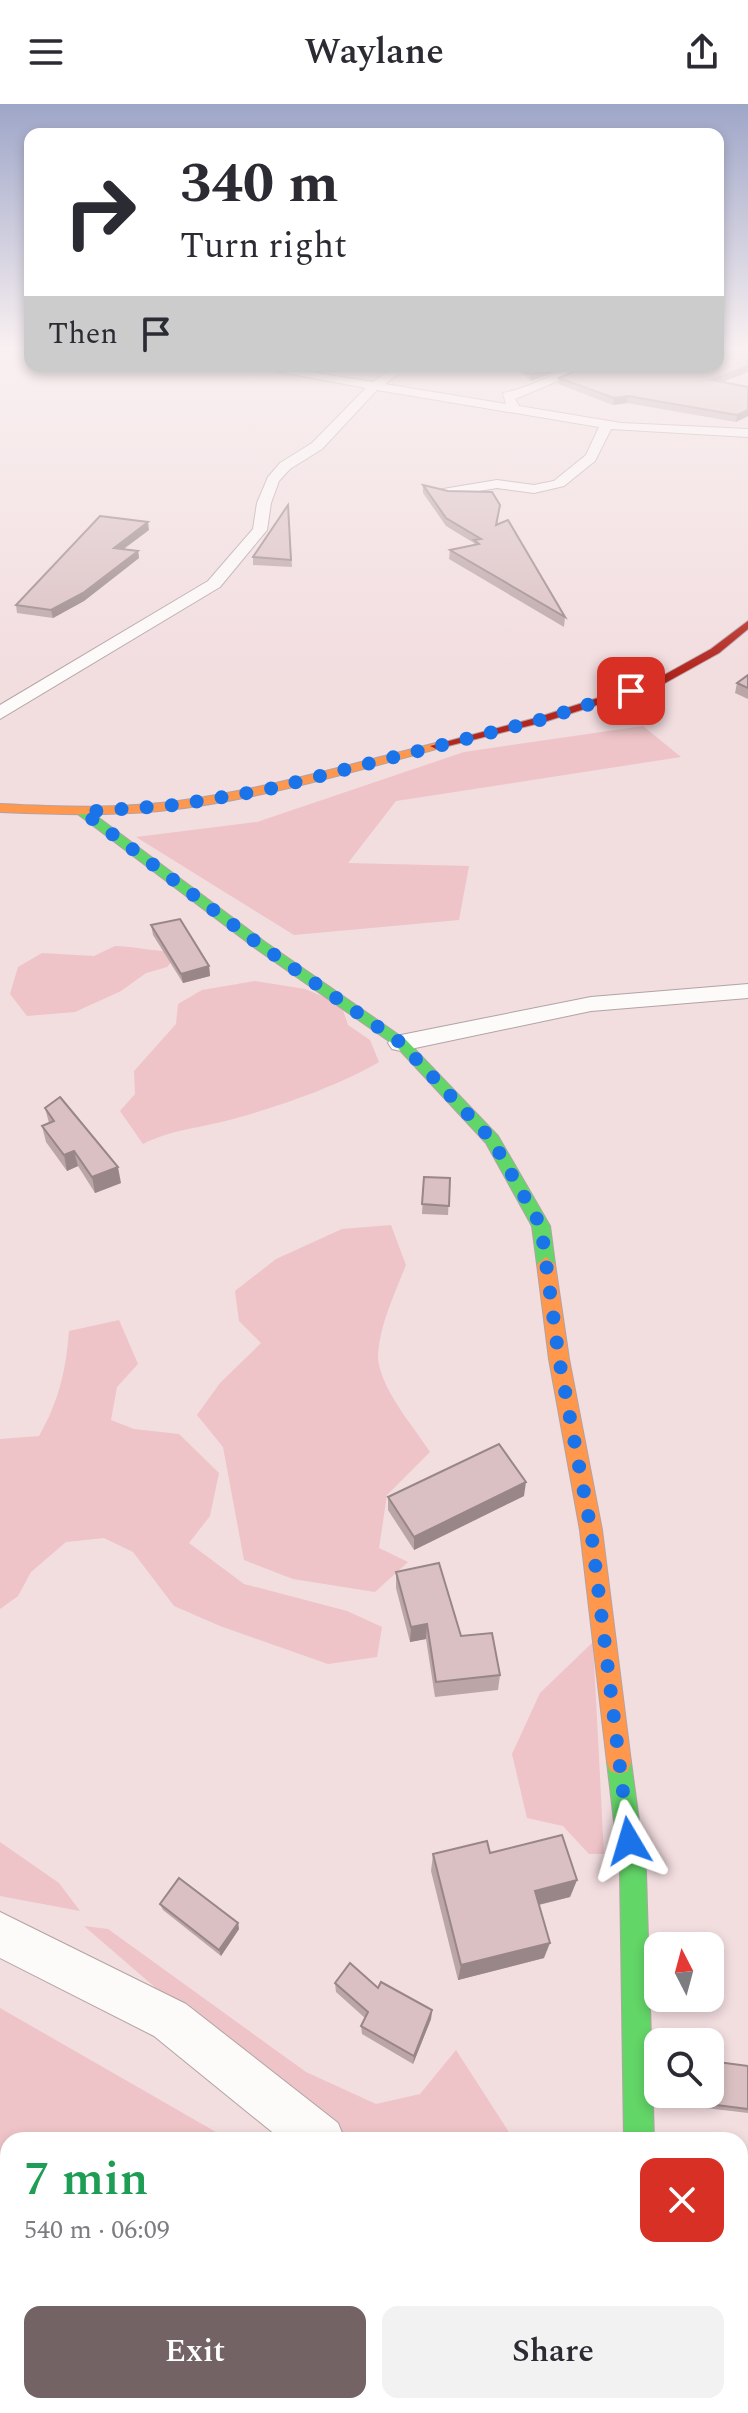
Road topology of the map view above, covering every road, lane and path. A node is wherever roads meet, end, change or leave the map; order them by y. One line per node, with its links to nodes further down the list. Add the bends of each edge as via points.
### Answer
1 (300, 457): 5 (street, via 285,466 269,491 260,530 214,584)
2 (592, 457): 3 (street, via 571,476 537,489 498,484)
3 (448, 492)
4 (748, 624): 7 (street, via 715,651 661,681 540,720 265,790 176,805)
5 (0, 713)
6 (0, 808): 7 (street)
7 (83, 812): 9 (street)
8 (748, 991): 9 (street, via 591,1004)
9 (401, 1043): 12 (street, via 492,1140 541,1226 591,1530 633,1872)
10 (0, 1934): 11 (street, via 170,2020)
11 (311, 2132)
12 (639, 2132)

